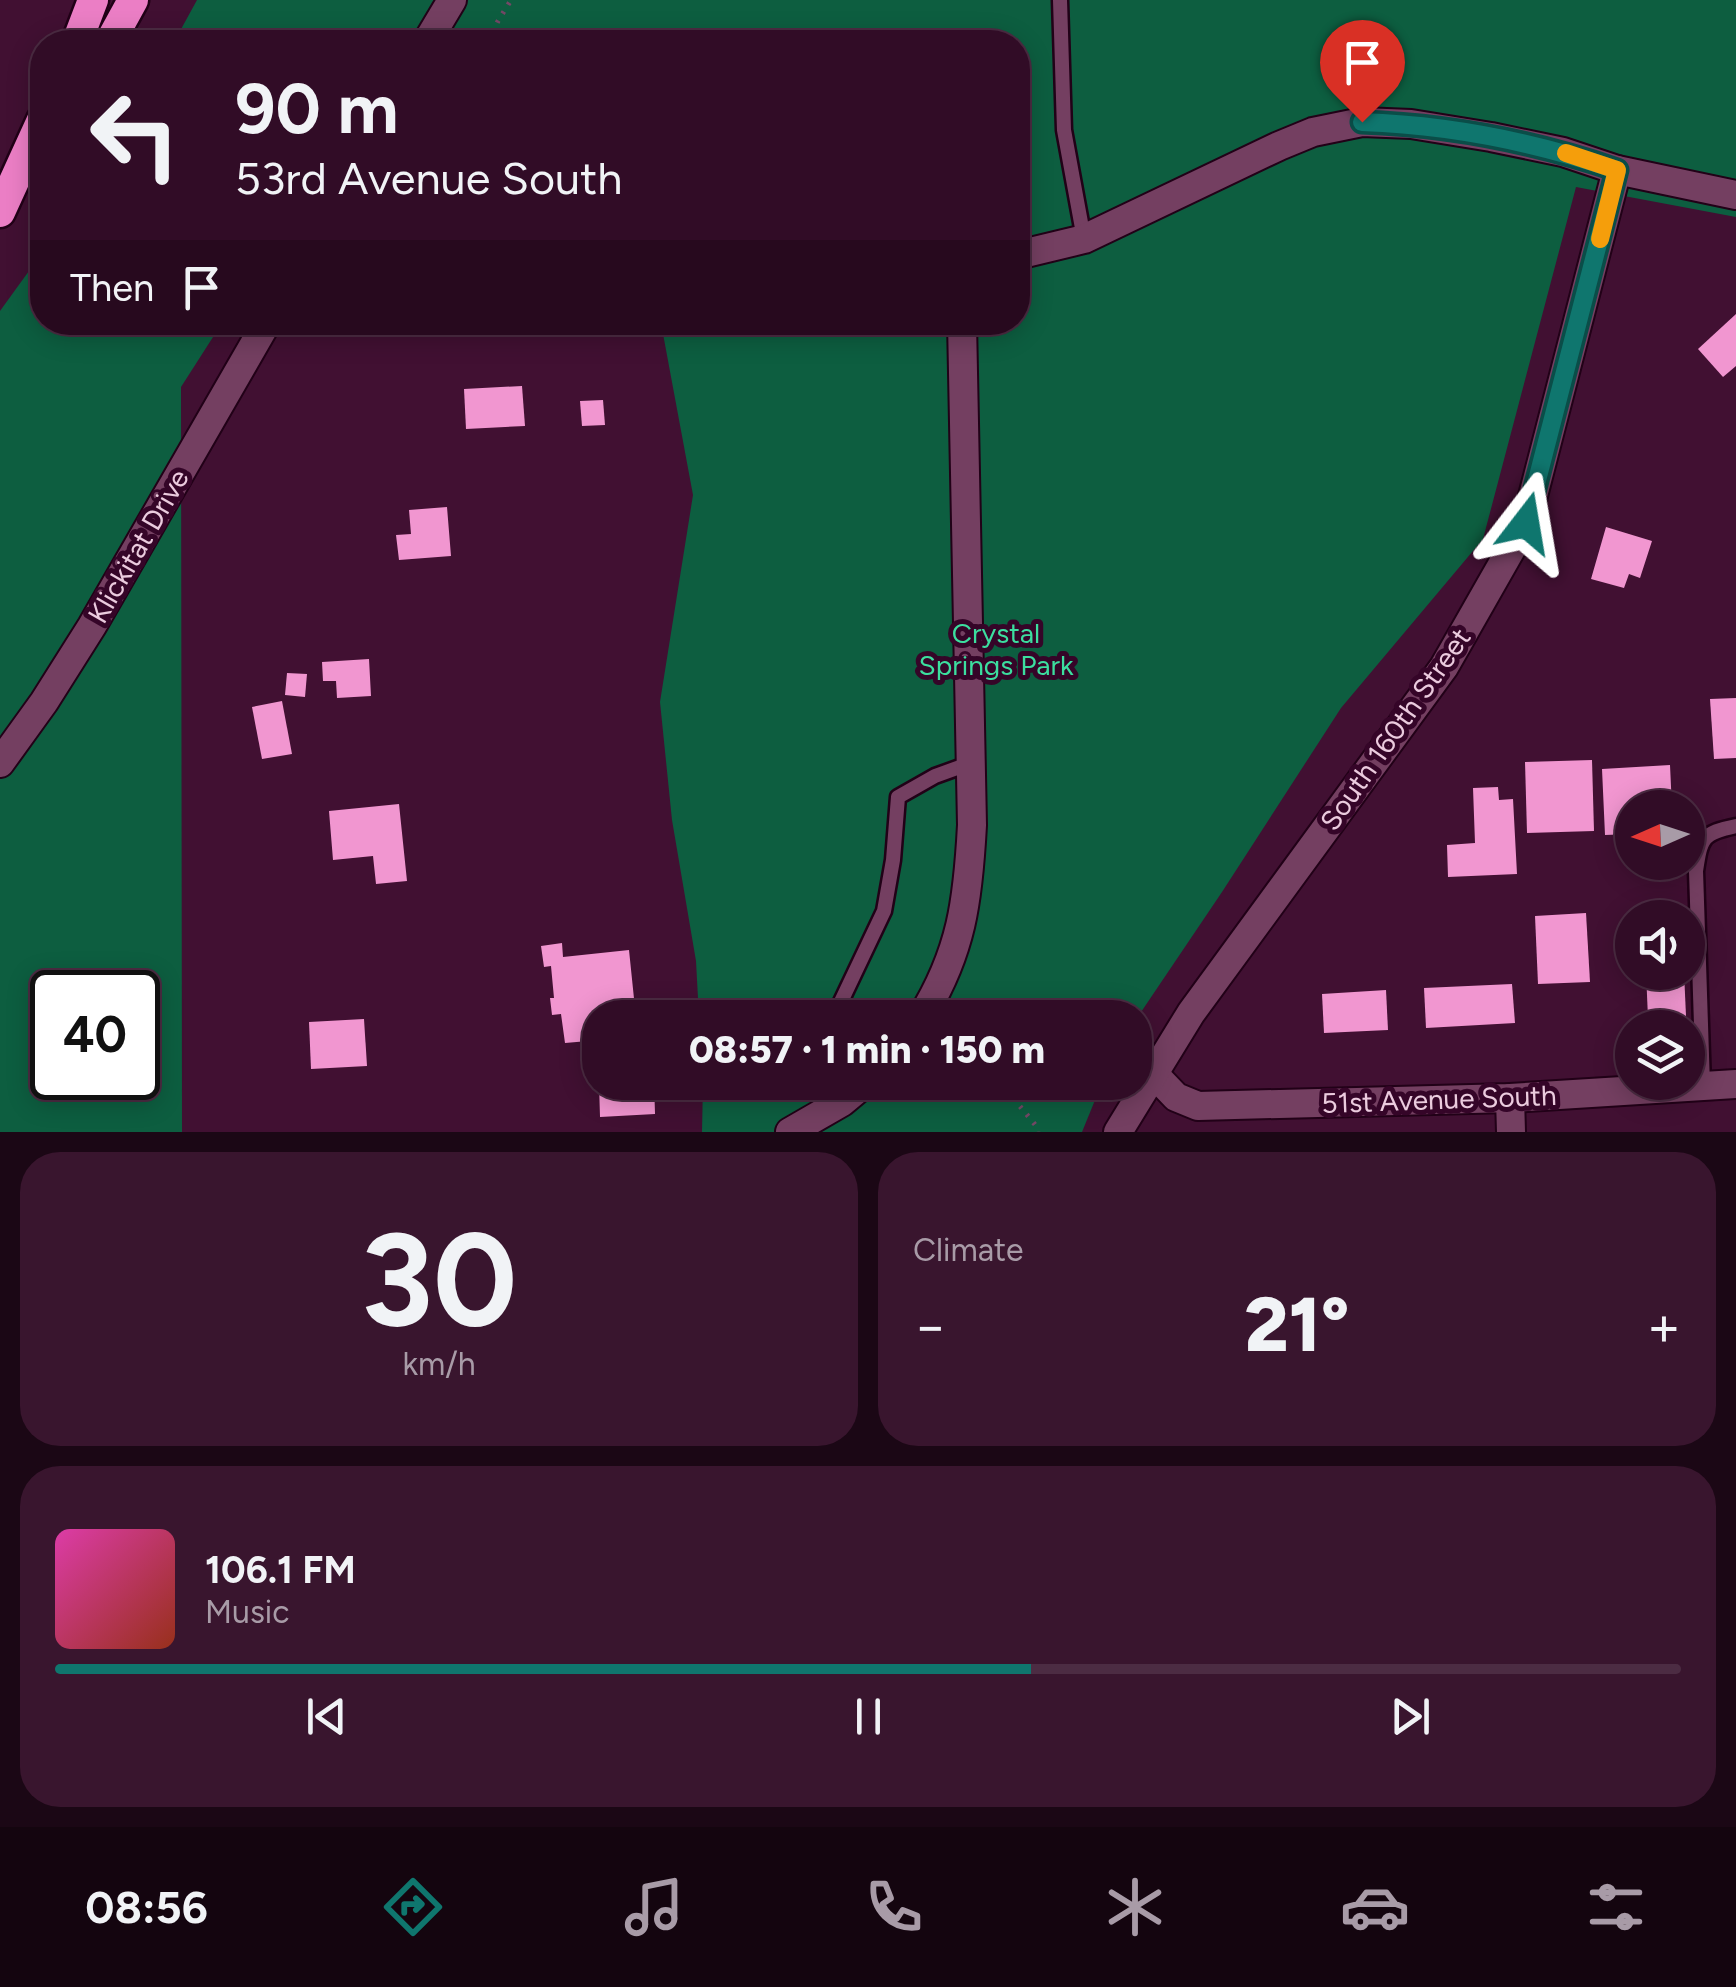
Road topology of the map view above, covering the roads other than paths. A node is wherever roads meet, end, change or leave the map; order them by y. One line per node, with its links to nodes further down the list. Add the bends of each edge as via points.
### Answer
1 (93, 0): 5 (highway)
2 (133, 0): 6 (highway)
3 (452, 0): 7 (street)
4 (1060, 0): 14 (lane, via 1064,130)
5 (82, 30)
6 (117, 30)
7 (435, 30)
8 (30, 146): 12 (highway)
9 (1617, 170): 11 (street); 14 (street, via 1491,138 1362,122 1279,146); 24 (street, South 160th Street, via 1526,523 1444,668)
10 (30, 178): 13 (highway)
11 (1736, 195)
12 (0, 212)
13 (0, 227)
14 (1084, 239): 15 (street)
15 (1030, 251)
16 (260, 335): 18 (street, Klickitat Drive, via 92,626)
17 (962, 335): 19 (street)
18 (0, 763)
19 (971, 763): 21 (lane, via 898,797 884,911); 22 (street, via 969,887 955,947)
20 (1736, 826): 23 (lane, via 1710,833 1700,845)
21 (842, 1000)
22 (932, 1000)
23 (1701, 1010)
24 (1153, 1073): 28 (street, 51st Avenue South, via 1176,1097 1198,1106); 31 (street, South 160th Street)
25 (1736, 1084): 26 (street, 51st Avenue South)
26 (1705, 1086)
27 (1615, 1091): 28 (street, 51st Avenue South)
28 (1510, 1098): 32 (street)
29 (844, 1100): 30 (street)
30 (790, 1132)
31 (1118, 1132)
32 (1511, 1132)

